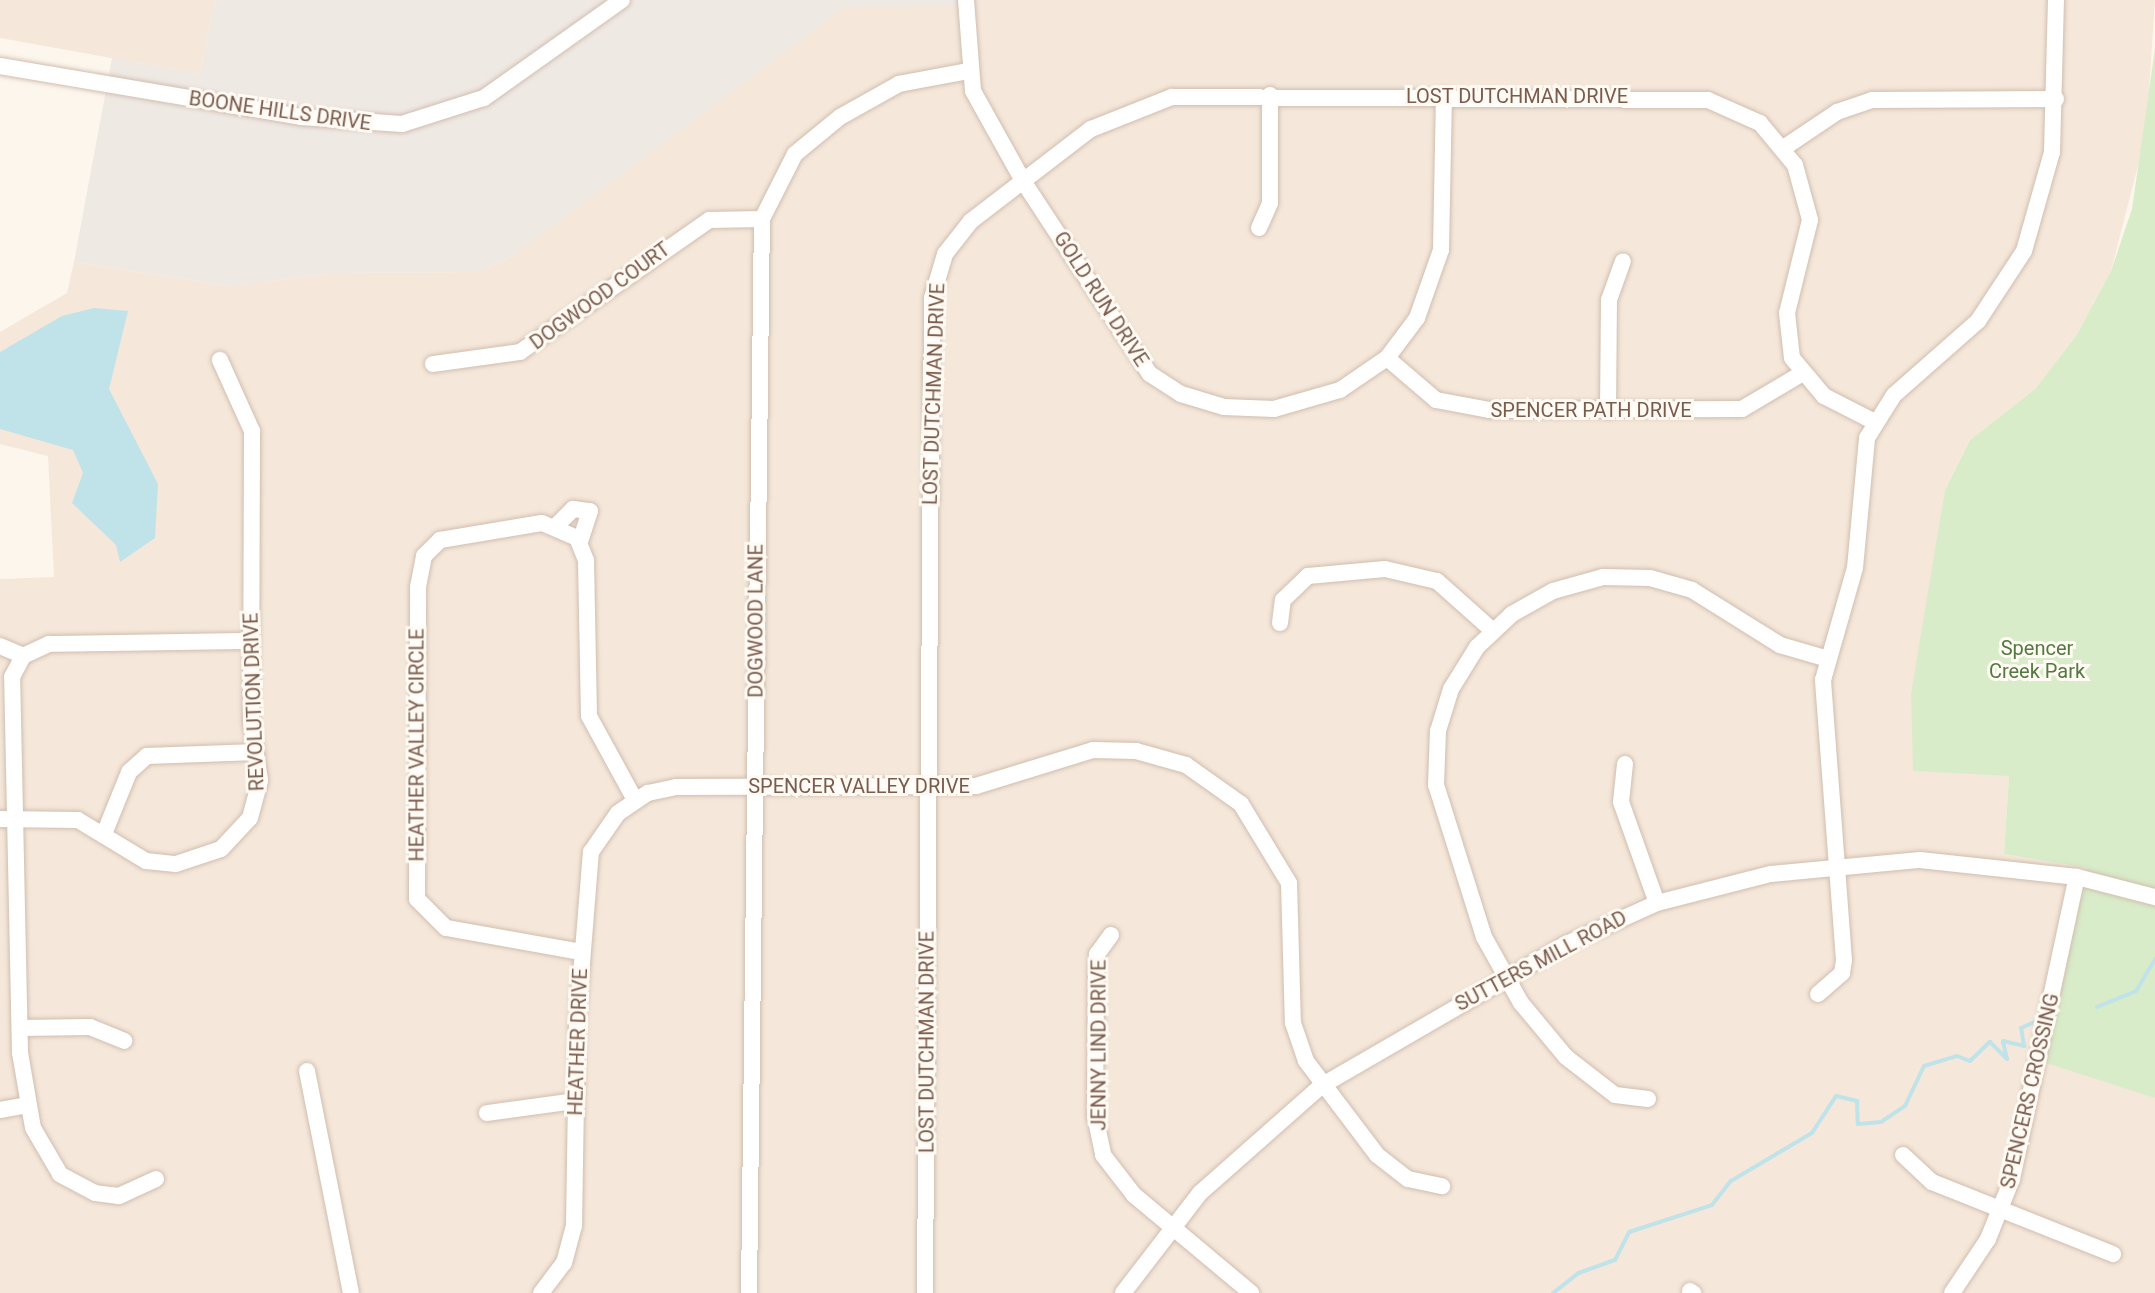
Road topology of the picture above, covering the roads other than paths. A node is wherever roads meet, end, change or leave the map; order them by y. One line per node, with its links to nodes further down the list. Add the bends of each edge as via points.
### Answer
1 (622, 0): 4 (street, BOONE HILLS DRIVE, via 484,98 402,124 301,117)
2 (966, 0): 5 (street, GOLD RUN DRIVE)
3 (2056, 0): 8 (street)
4 (0, 66)
5 (968, 71): 10 (street, GOLD RUN DRIVE, via 983,114); 11 (street, DOGWOOD LANE, via 899,84 840,117 795,154)
6 (1270, 95): 7 (street, LOST DUTCHMAN DRIVE); 10 (street, LOST DUTCHMAN DRIVE, via 1182,96 1133,107); 12 (street, via 1270,203)
7 (1444, 96): 9 (street, LOST DUTCHMAN DRIVE, via 1708,100 1744,112); 14 (street, GOLD RUN DRIVE, via 1441,250 1425,302)
8 (2056, 99): 9 (street, via 1872,100 1837,112); 19 (street, via 2044,189 2007,282)
9 (1785, 147): 17 (street, via 1810,220 1787,313 1788,343)
10 (1023, 181): 14 (street, GOLD RUN DRIVE, via 1138,360 1181,394 1224,407 1296,406 1340,390); 32 (street, LOST DUTCHMAN DRIVE, via 957,236 932,298)
11 (762, 219): 16 (street, DOGWOOD COURT, via 709,220 520,352); 31 (street, DOGWOOD LANE)
12 (1259, 228)
13 (1623, 261): 18 (street, via 1609,300)
14 (1387, 358): 18 (street, SPENCER PATH DRIVE, via 1418,390 1454,406)
15 (220, 360): 24 (street, REVOLUTION DRIVE, via 252,431)
16 (433, 364)
17 (1801, 374): 18 (street, SPENCER PATH DRIVE, via 1742,409); 19 (street, via 1824,396)
18 (1608, 411)
19 (1875, 422): 27 (street, via 1862,461 1855,568)
20 (557, 525): 21 (street); 21 (street, HEATHER VALLEY CIRCLE, via 573,509 590,511); 41 (street, HEATHER VALLEY CIRCLE, via 453,535 424,556 416,885 425,912 446,928)
21 (580, 542): 33 (street, HEATHER VALLEY CIRCLE, via 589,716)
22 (1280, 623): 23 (street, via 1283,600 1308,576 1385,569 1437,581)
23 (1492, 630): 27 (street, via 1529,602 1580,582 1650,578 1713,599 1780,645); 42 (street, via 1451,689 1436,771 1457,864)
24 (251, 641): 26 (street, via 63,643); 29 (street, REVOLUTION DRIVE)
25 (0, 646): 26 (street)
26 (23, 656): 28 (street)
27 (1828, 659): 36 (street, via 1822,710)
28 (6, 684): 34 (street)
29 (256, 752): 35 (street, via 147,756 129,772); 35 (street, REVOLUTION DRIVE, via 260,780 250,818 206,858 146,861)
30 (1625, 764): 39 (street, via 1621,802)
31 (755, 786): 32 (street, SPENCER VALLEY DRIVE); 33 (street, SPENCER VALLEY DRIVE, via 676,787); 61 (street, DOGWOOD LANE)
32 (929, 787): 47 (street, SPENCER VALLEY DRIVE, via 995,783 1072,754 1116,749 1162,756 1226,788 1269,839 1289,883 1293,1023); 62 (street, LOST DUTCHMAN DRIVE)
33 (635, 800): 41 (street, HEATHER DRIVE, via 606,825 591,852)
34 (6, 819): 35 (street, REVOLUTION DRIVE, via 78,820); 44 (street)
35 (104, 834)
36 (1836, 865): 37 (street, SUTTERS MILL ROAD, via 1957,861); 39 (street, SUTTERS MILL ROAD); 43 (street, via 1844,960 1842,973)
37 (2077, 877): 38 (street, SUTTERS MILL ROAD); 56 (street, SPENCERS CROSSING)
38 (2153, 897)
39 (1657, 903): 42 (street, SUTTERS MILL ROAD)
40 (1111, 935): 57 (street, JENNY LIND DRIVE, via 1097,954 1097,1135 1121,1183)
41 (581, 952): 49 (street, HEATHER DRIVE)
42 (1505, 977): 47 (street, SUTTERS MILL ROAD); 48 (street, via 1543,1032 1600,1087)
43 (1818, 994)
44 (20, 1028): 45 (street, via 90,1027); 50 (street)
45 (124, 1041)
46 (307, 1071): 59 (street)
47 (1321, 1086): 55 (street, SPENCER VALLEY DRIVE, via 1395,1170); 57 (street, SUTTERS MILL ROAD, via 1246,1148)
48 (1648, 1099)
49 (575, 1101): 52 (street); 60 (street, HEATHER DRIVE, via 572,1237 564,1263)
50 (29, 1105): 51 (street); 54 (street, via 47,1160 76,1185 111,1197)
51 (0, 1110)
52 (487, 1113)
53 (1903, 1155): 56 (street, via 1919,1176)
54 (156, 1179)
55 (1442, 1186)
56 (2001, 1212): 58 (street); 65 (street, SPENCERS CROSSING)
57 (1171, 1226): 63 (street, SUTTERS MILL ROAD); 64 (street, JENNY LIND DRIVE)
58 (2113, 1254)
59 (351, 1293)
60 (541, 1293)
61 (749, 1293)
62 (925, 1293)
63 (1123, 1293)
64 (1251, 1293)
65 (1952, 1293)

